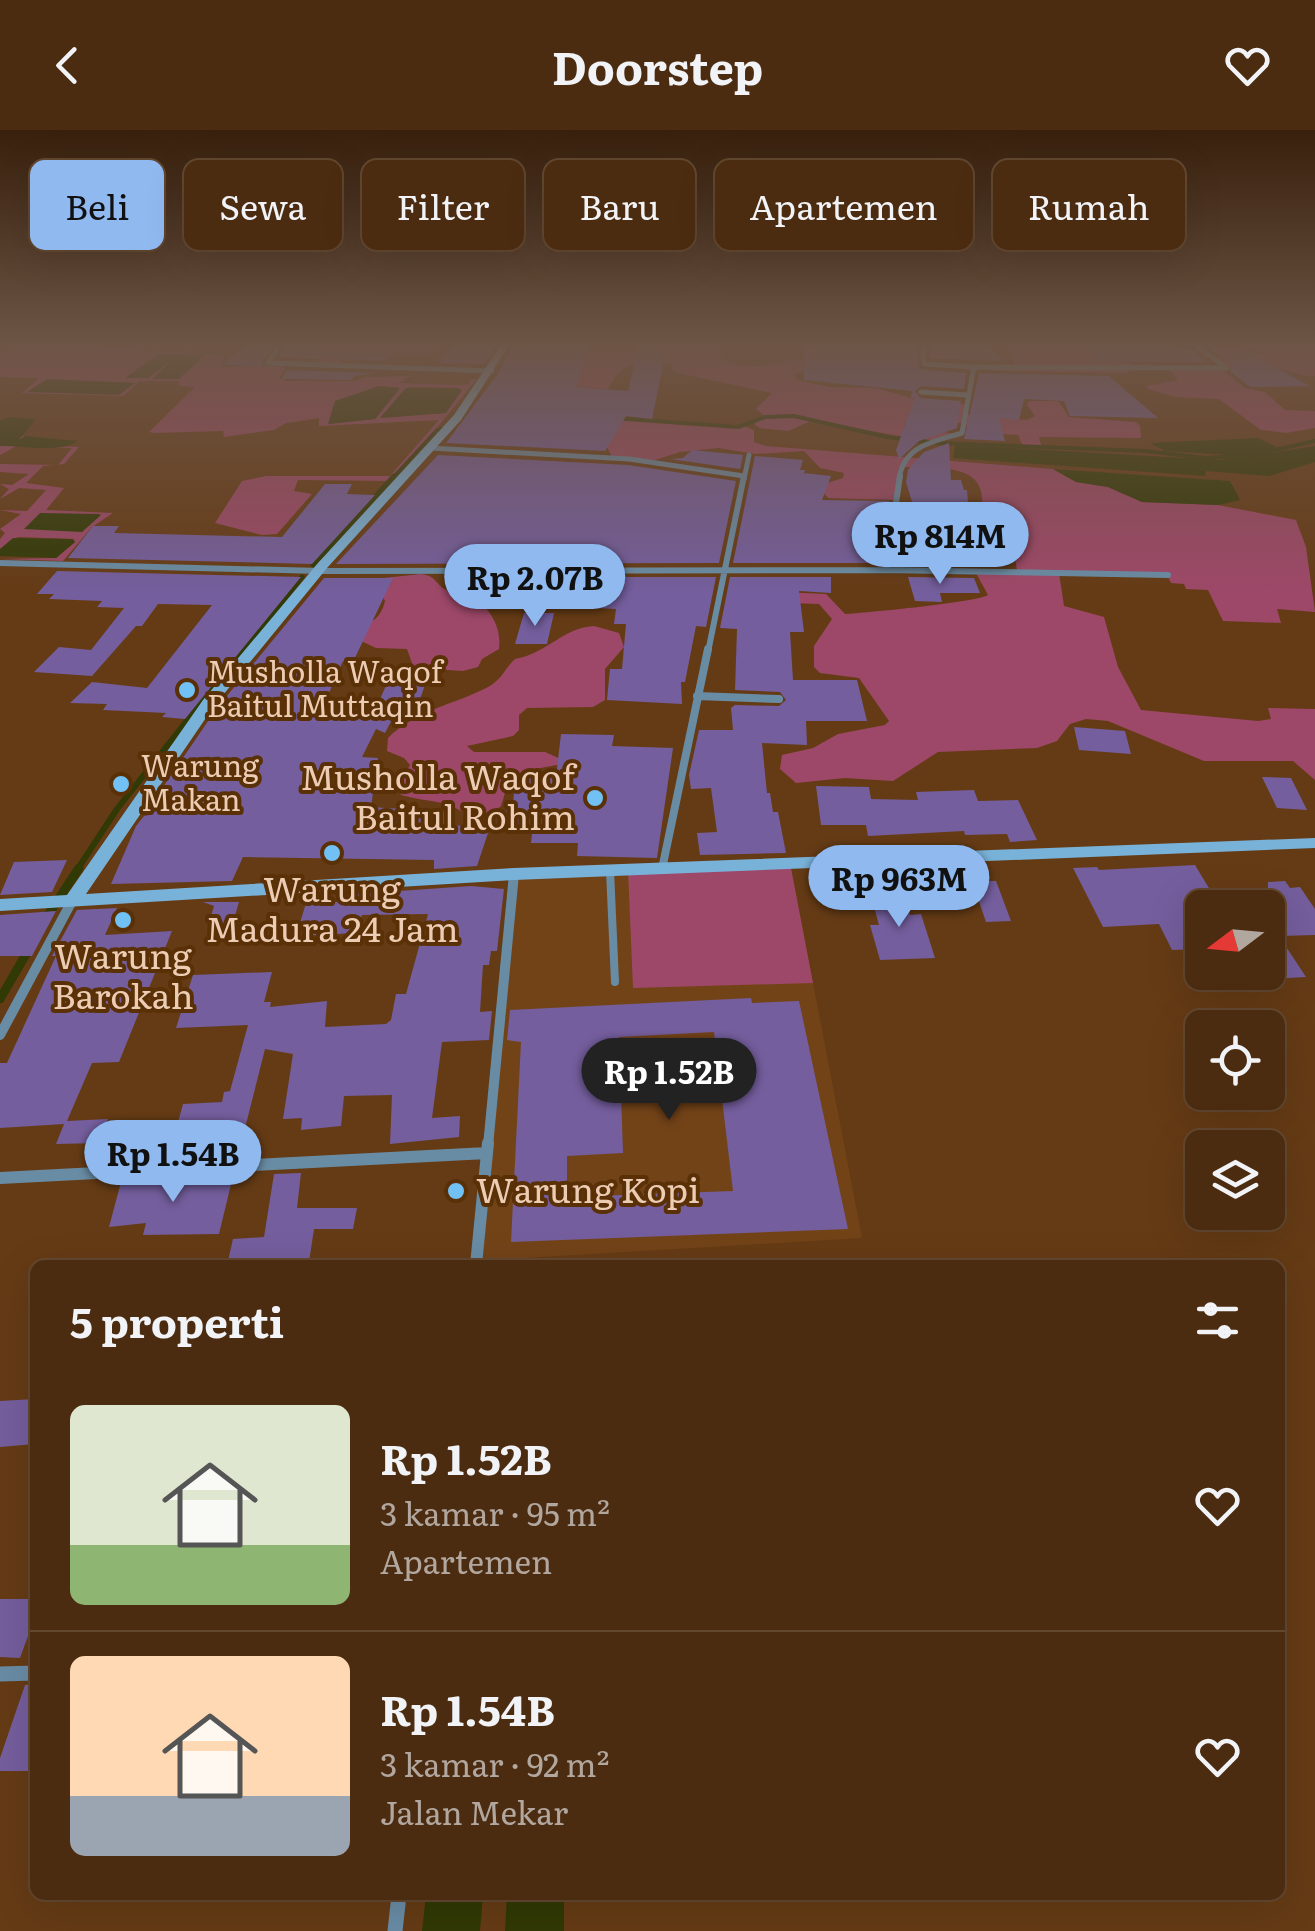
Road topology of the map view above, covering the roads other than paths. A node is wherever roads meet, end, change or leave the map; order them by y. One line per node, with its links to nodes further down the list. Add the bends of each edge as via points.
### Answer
1 (448, 425): 3 (street)
2 (963, 425): 7 (street, via 962,433 911,450 901,467)
3 (430, 448): 5 (street, via 629,459); 8 (street)
4 (749, 454): 5 (street)
5 (744, 476): 9 (street)
6 (0, 563): 8 (street)
7 (886, 570): 9 (street); 10 (street)
8 (321, 571): 9 (street); 17 (street, via 181,738)
9 (722, 572): 11 (street)
10 (1168, 575)
11 (697, 696): 12 (street); 14 (street)
12 (779, 699)
13 (1315, 843): 14 (street)
14 (662, 868): 15 (street)
15 (610, 870): 16 (street); 19 (lane)
16 (514, 874): 17 (street); 21 (street)
17 (67, 902): 18 (street); 20 (street)
18 (0, 905)
19 (615, 982)
20 (0, 1034)
21 (487, 1152): 22 (street); 23 (street)
22 (0, 1178)
23 (476, 1260)
24 (30, 1673): 25 (street)
25 (0, 1674)
26 (398, 1900): 27 (street)
27 (395, 1931)

